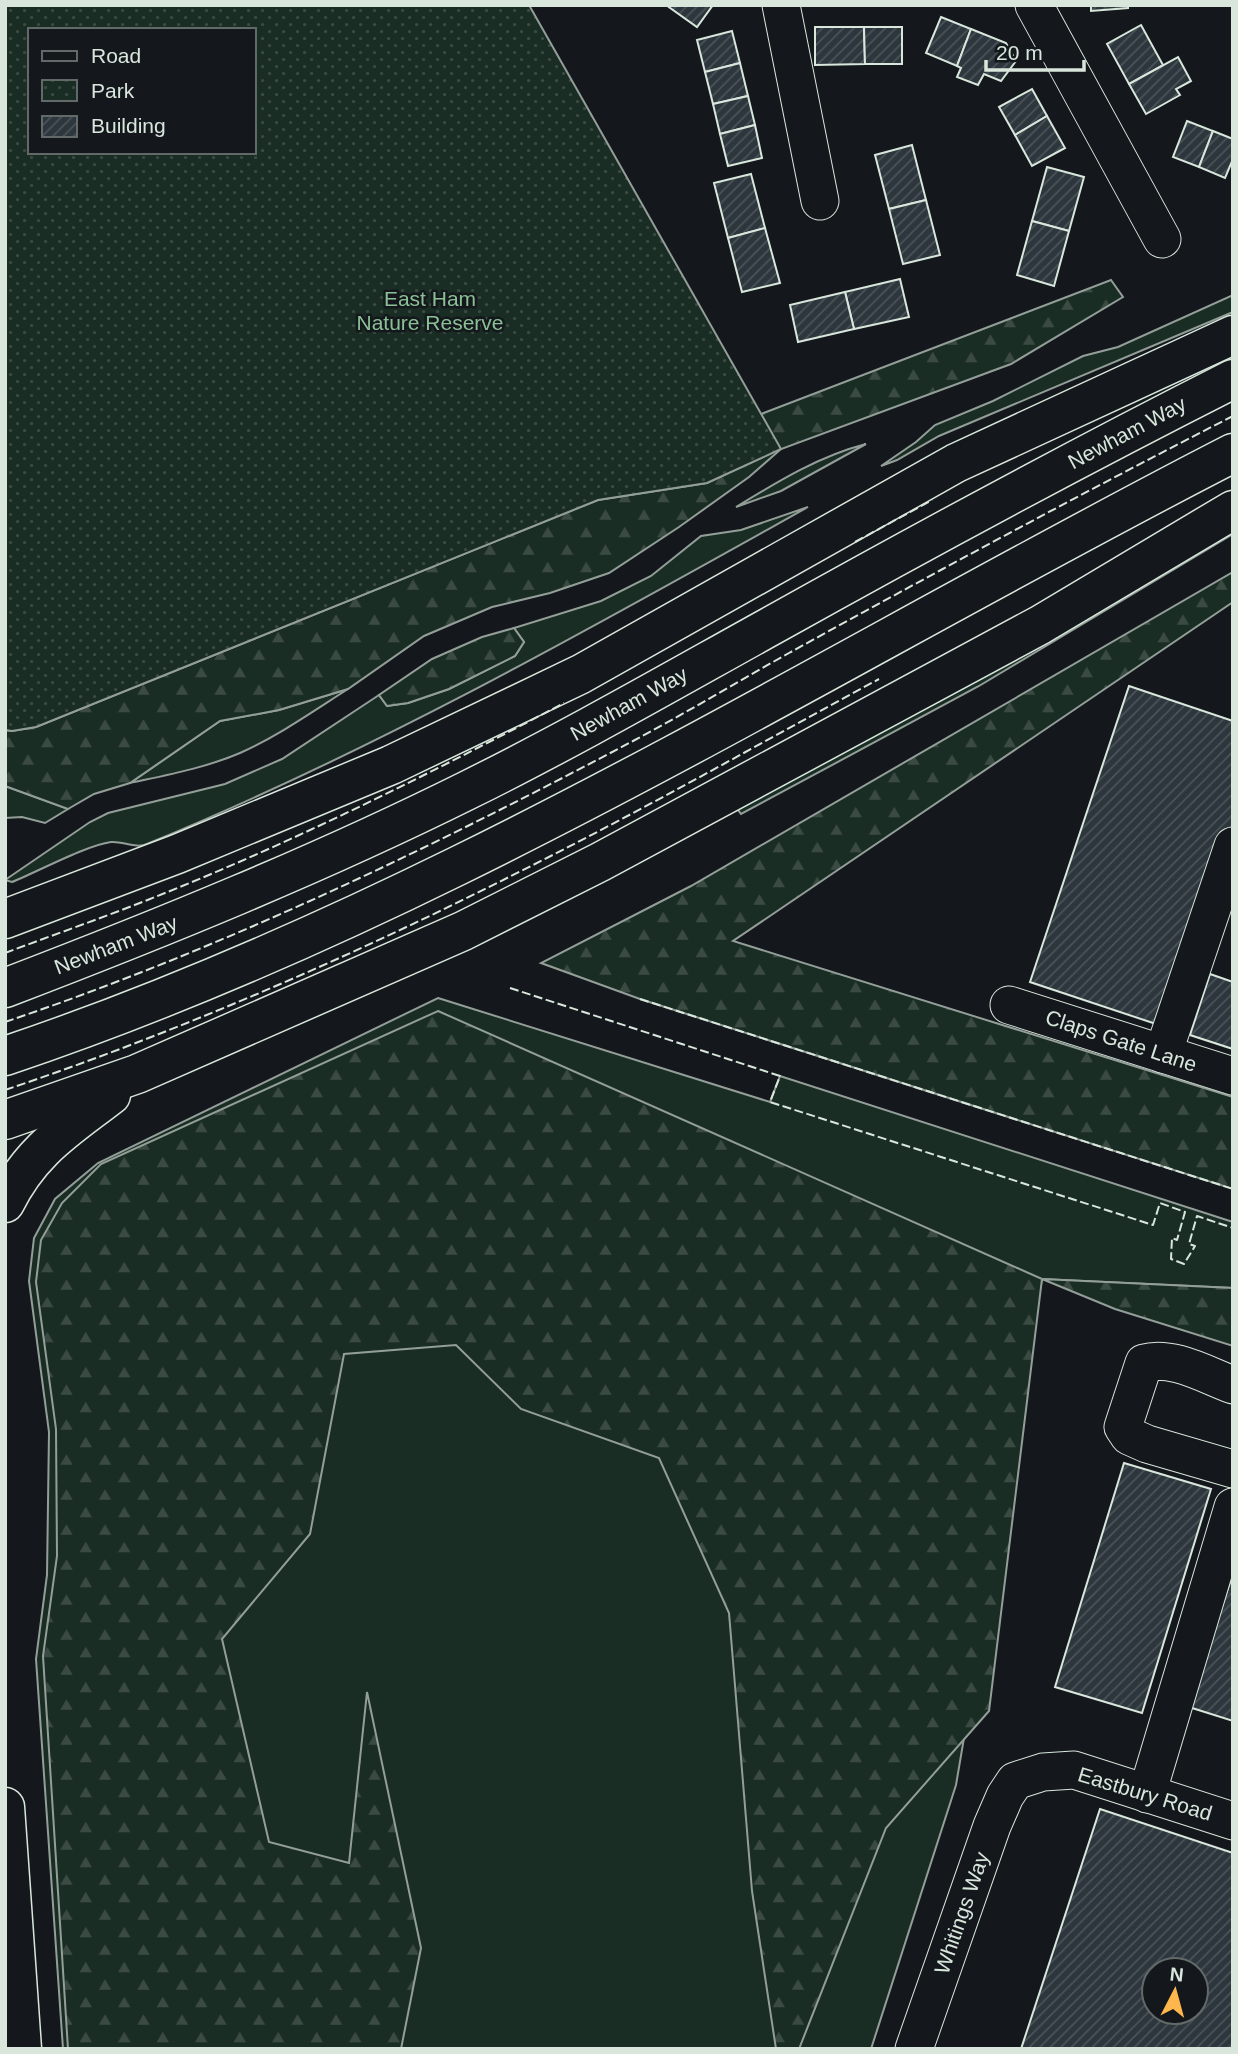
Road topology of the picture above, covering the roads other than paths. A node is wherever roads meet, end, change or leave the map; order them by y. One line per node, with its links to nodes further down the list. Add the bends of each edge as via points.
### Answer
1 (781, 5): 3 (street)
2 (1034, 5): 4 (street)
3 (820, 201)
4 (1162, 239)
5 (1233, 335): 10 (main road, via 956,463 581,674 391,765)
6 (1233, 379): 13 (main road, Newham Way, via 468,790 176,923)
7 (1233, 453): 16 (main road, via 496,848 198,983)
8 (1233, 510): 17 (main road, via 1040,625 600,862 463,931)
9 (1233, 846): 15 (street)
10 (177, 854): 11 (main road); 12 (main road)
11 (5, 899)
12 (5, 919)
13 (5, 988)
14 (1009, 1005): 15 (street, Claps Gate Lane)
15 (1163, 1054): 18 (street, Claps Gate Lane)
16 (5, 1056)
17 (138, 1074): 19 (main road); 20 (main road, via 39,1151)
18 (1233, 1076)
19 (5, 1120)
20 (5, 1203)
21 (1233, 1385): 22 (street, via 1176,1364 1144,1363 1123,1427 1129,1436 1147,1444)
22 (1233, 1469)
23 (1233, 1507): 25 (street)
24 (1015, 1781): 25 (street, Eastbury Road, via 1043,1772 1074,1770); 29 (street, Whitings Way, via 992,1826)
25 (1147, 1794): 27 (street, Eastbury Road)
26 (5, 1807): 28 (main road)
27 (1233, 1821)
28 (22, 2049)
29 (914, 2049)

